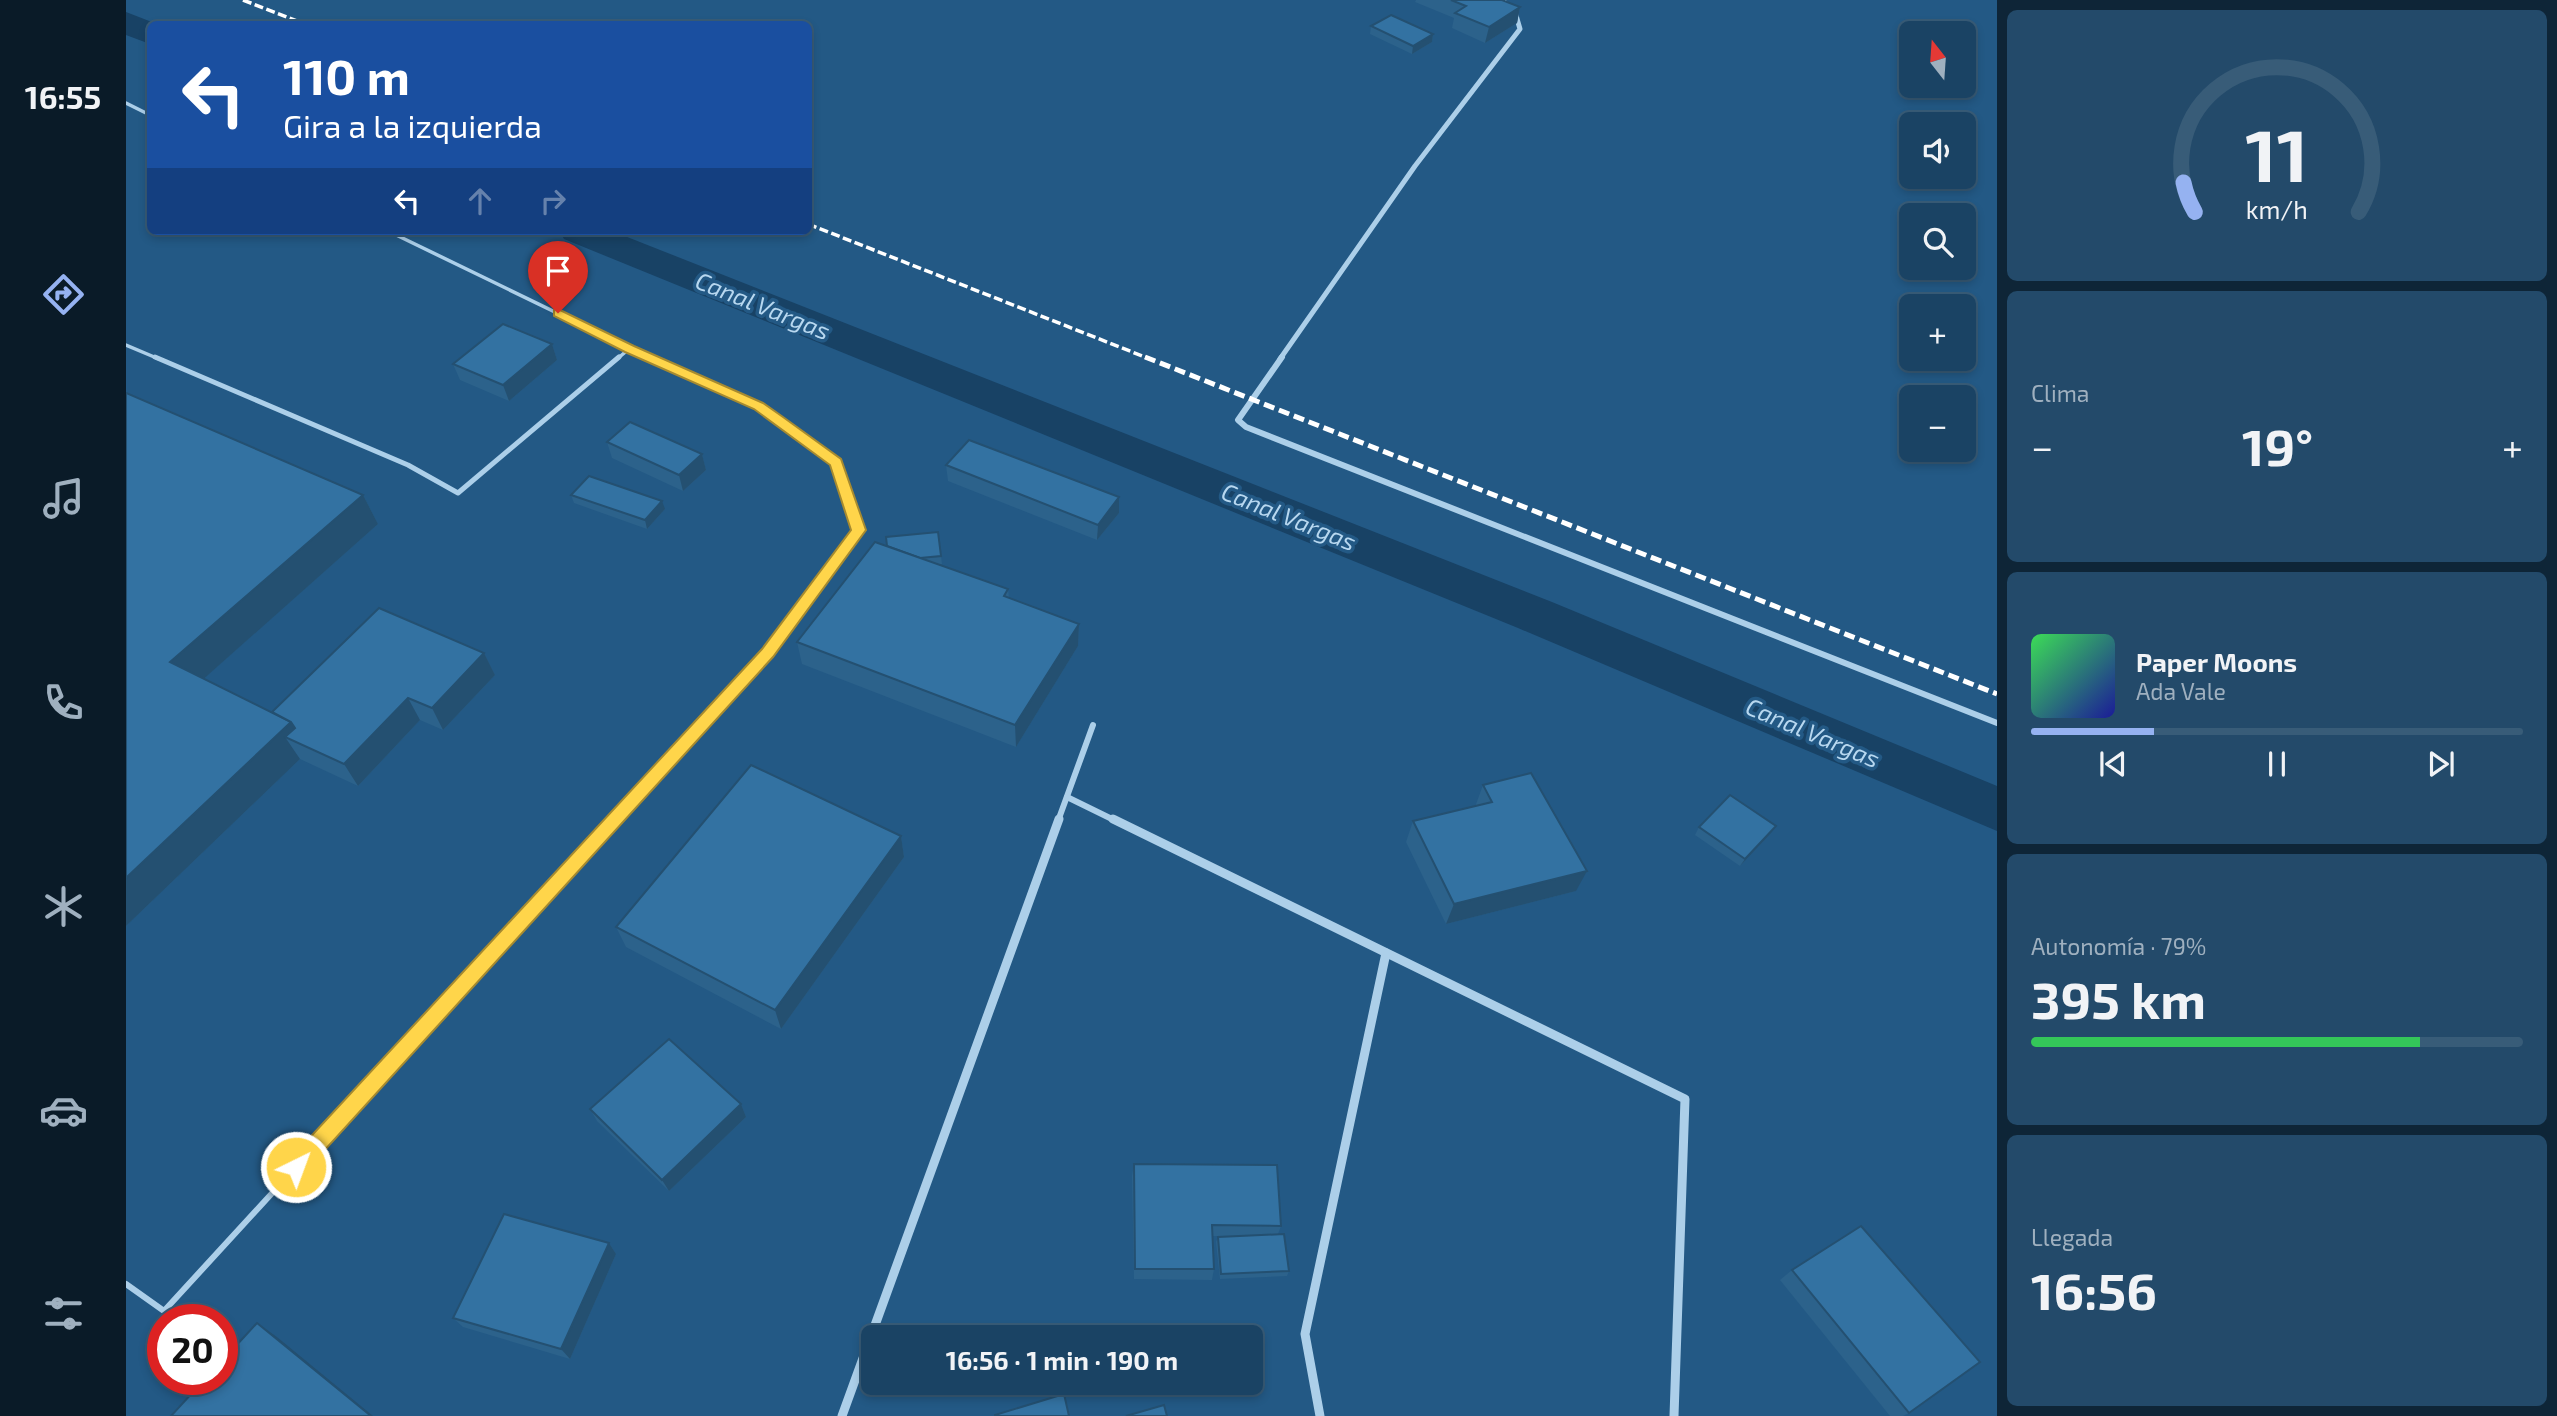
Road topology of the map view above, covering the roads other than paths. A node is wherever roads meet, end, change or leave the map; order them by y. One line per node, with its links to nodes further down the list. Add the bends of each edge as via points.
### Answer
1 (1502, 0): 7 (street, via 1519,16 1520,29 1415,166 1238,420 1271,439)
2 (126, 103): 3 (lane)
3 (147, 114)
4 (397, 235): 6 (lane)
5 (126, 345): 6 (lane, via 408,465 458,492)
6 (629, 349): 11 (lane, via 759,406 836,462 859,530 768,653 164,1311)
7 (1997, 723)
8 (1093, 725): 9 (street)
9 (1067, 797): 10 (street); 12 (street)
10 (1386, 953): 13 (street, via 1305,1334); 14 (street, via 1685,1099)
11 (126, 1284)
12 (842, 1416)
13 (1320, 1416)
14 (1674, 1416)

